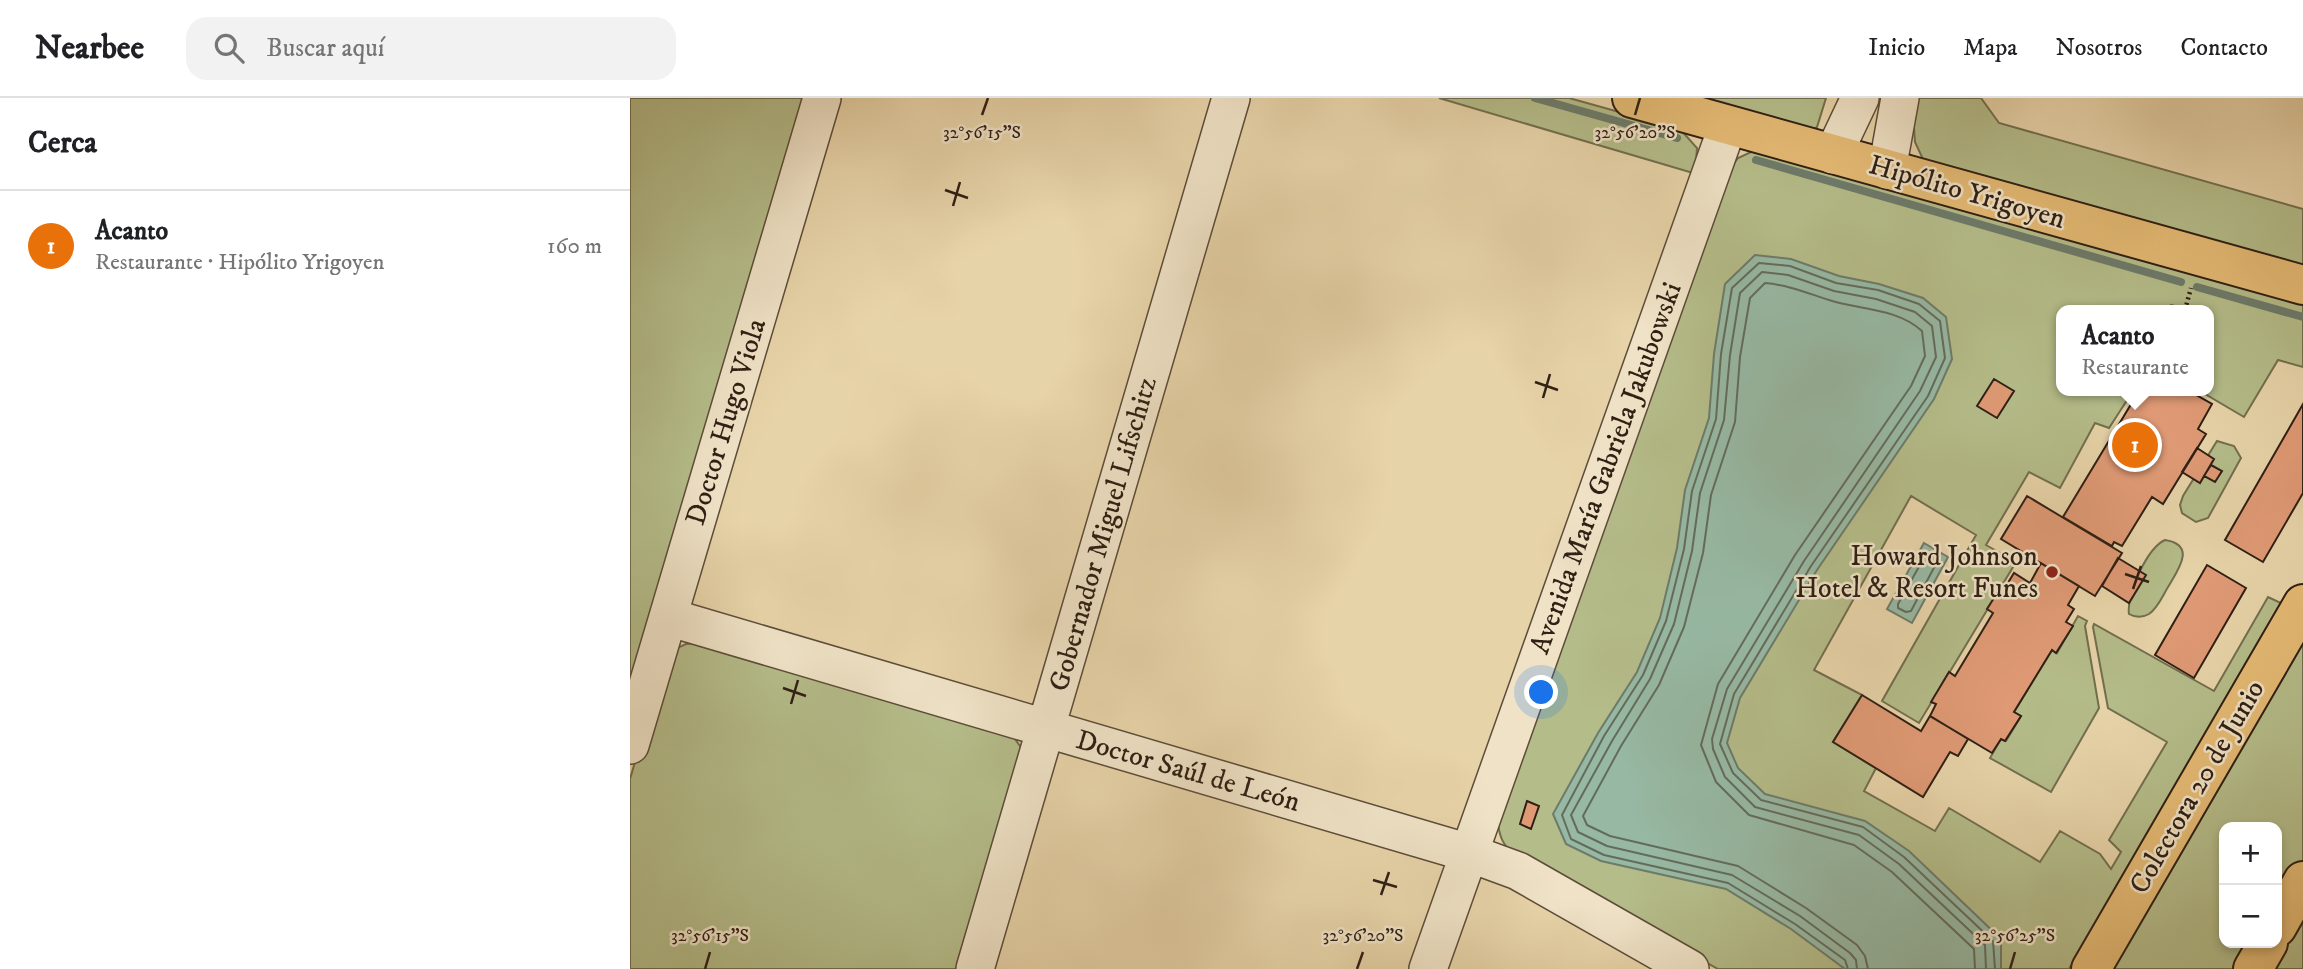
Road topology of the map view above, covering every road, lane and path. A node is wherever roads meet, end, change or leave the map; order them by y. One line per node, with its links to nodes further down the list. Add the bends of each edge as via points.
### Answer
1 (822, 98): 11 (street, Doctor Hugo Viola)
2 (1231, 98): 12 (street, Gobernador Miguel Lifschitz)
3 (1632, 98): 6 (main road, Hipólito Yrigoyen)
4 (1860, 98): 7 (street)
5 (1900, 98): 8 (street)
6 (1728, 125): 7 (main road, Hipólito Yrigoyen); 14 (street, Avenida María Gabriela Jakubowski)
7 (1833, 155): 8 (main road, Hipólito Yrigoyen)
8 (1887, 170): 9 (main road, Hipólito Yrigoyen)
9 (2303, 285)
10 (2303, 604): 21 (main road, Colectora 20 de Junio)
11 (668, 618): 12 (street, Doctor Saúl de León); 13 (street, Doctor Hugo Viola)
12 (1046, 729): 14 (street, Doctor Saúl de León); 18 (street, Gobernador Miguel Lifschitz)
13 (630, 745)
14 (1469, 853): 19 (street, Avenida María Gabriela Jakubowski); 20 (street, Doctor Saúl de León, via 1518,871)
15 (2303, 881): 16 (main road)
16 (2282, 919)
17 (2265, 948): 22 (main road)
18 (975, 969)
19 (1428, 969)
20 (1690, 969)
21 (2091, 969)
22 (2253, 969)

